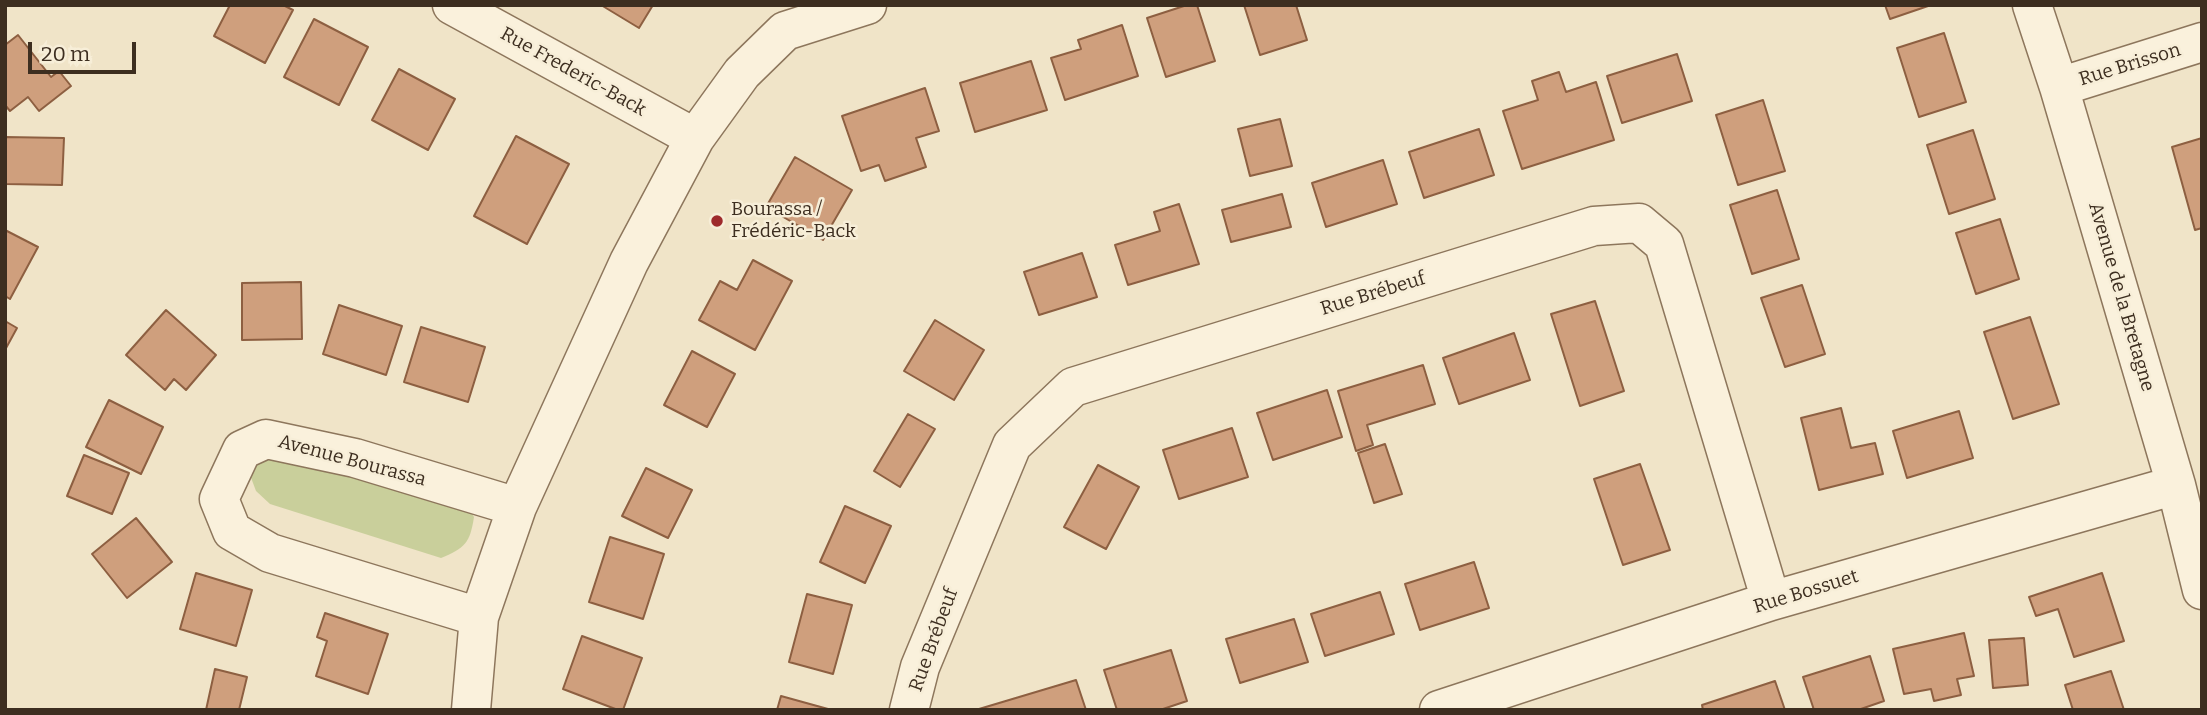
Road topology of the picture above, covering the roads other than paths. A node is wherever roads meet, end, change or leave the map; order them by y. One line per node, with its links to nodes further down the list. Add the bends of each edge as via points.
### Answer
1 (452, 5): 6 (street, Rue Frederic-Back)
2 (867, 5): 6 (street, via 785,31 742,73)
3 (2032, 5): 5 (street, Avenue de la Bretagne)
4 (2202, 43): 5 (street, Rue Brisson)
5 (2059, 87): 7 (street, Avenue de la Bretagne)
6 (695, 138): 8 (street, via 629,262)
7 (2176, 485): 9 (street, Avenue de la Bretagne); 10 (street, Rue Bossuet)
8 (517, 507): 11 (street); 11 (street, Avenue Bourassa, via 355,458 266,439 242,450 219,499 232,531 270,553)
9 (2202, 590)
10 (1771, 601): 13 (street, Rue Brébeuf, via 1664,244 1639,223 1594,226 1073,387 1012,445 920,667); 14 (street, Rue Bossuet)
11 (479, 617): 12 (street)
12 (471, 710)
13 (909, 710)
14 (1439, 710)

